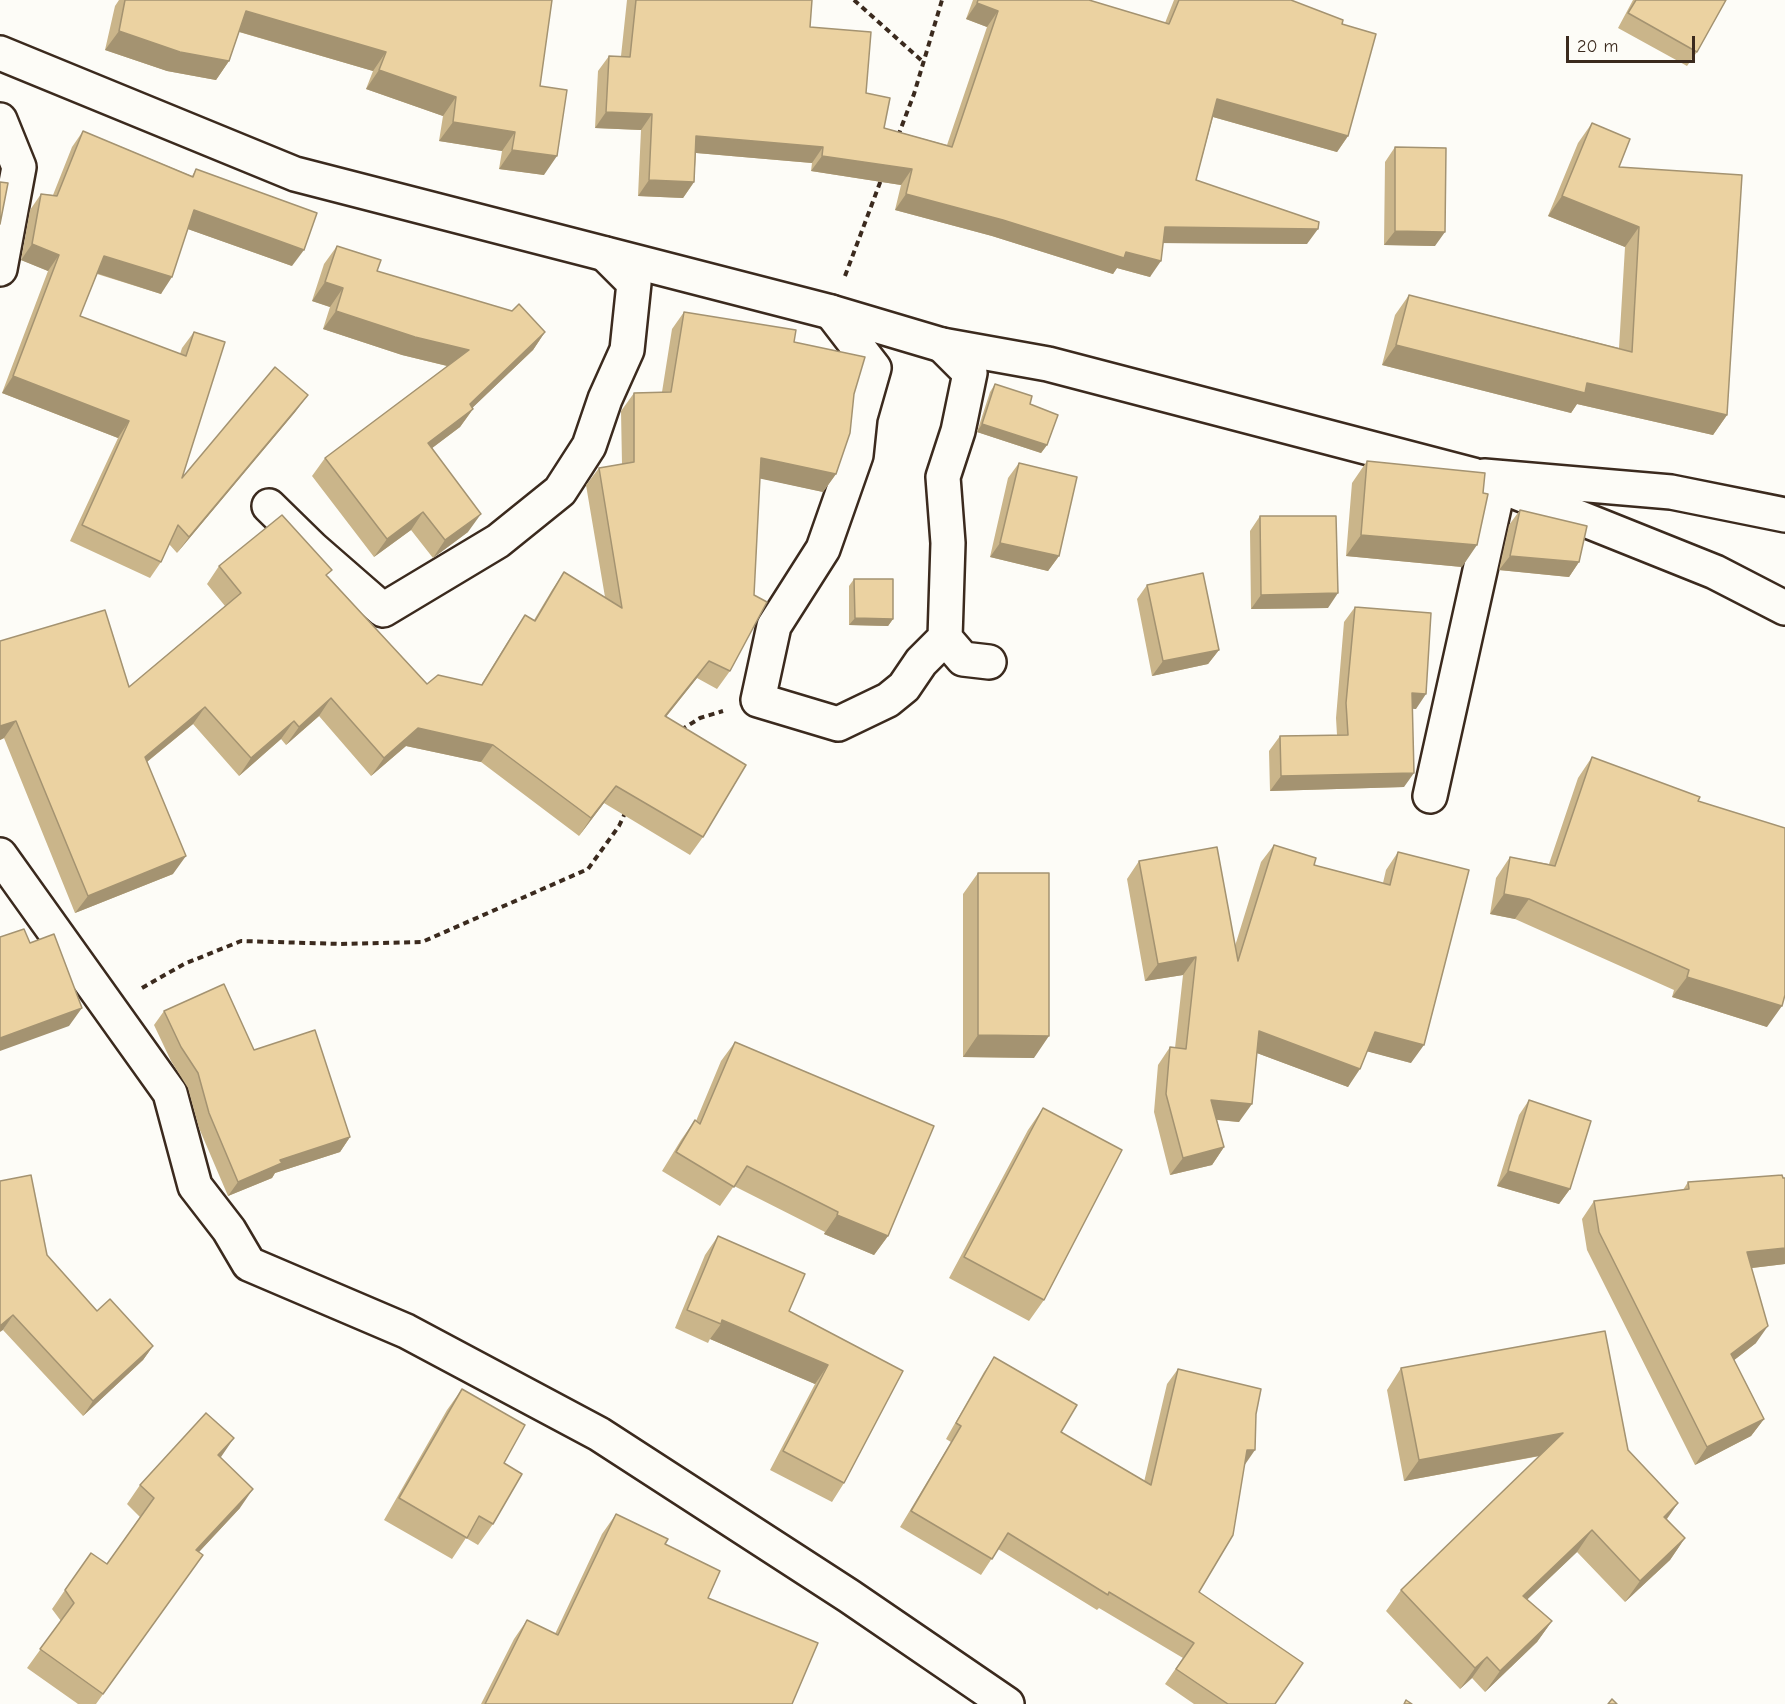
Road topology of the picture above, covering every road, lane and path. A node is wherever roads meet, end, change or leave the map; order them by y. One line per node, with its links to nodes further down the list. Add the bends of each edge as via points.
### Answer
1 (854, 0): 4 (path)
2 (942, 0): 4 (path)
3 (0, 53): 8 (street, via 295,174)
4 (922, 61): 6 (path)
5 (0, 120): 9 (street, via 19,167)
6 (897, 138)
7 (885, 170): 10 (path)
8 (605, 254): 10 (street); 13 (street, via 634,283 627,350 588,446 560,491 498,541 383,610)
9 (0, 269)
10 (831, 312): 11 (street); 18 (street, via 874,368 860,417 856,455 823,549 774,626)
11 (942, 345): 12 (street, via 1048,364); 16 (street, via 970,373 943,477 948,543)
12 (1486, 480): 14 (street, via 1671,492); 15 (street, via 1715,572); 20 (street)
13 (269, 506)
14 (1785, 515)
15 (1785, 608)
16 (945, 638): 17 (street, via 963,659); 18 (street, via 888,700 838,724)
17 (989, 662)
18 (758, 700): 19 (path, via 700,718)
19 (675, 735)
20 (1430, 796)
21 (629, 806): 23 (path, via 588,869 422,942 241,941 184,964)
22 (0, 855): 23 (street)
23 (108, 1006): 24 (street, via 170,1093 195,1186 249,1264 406,1331 599,1434)
24 (1007, 1704)

